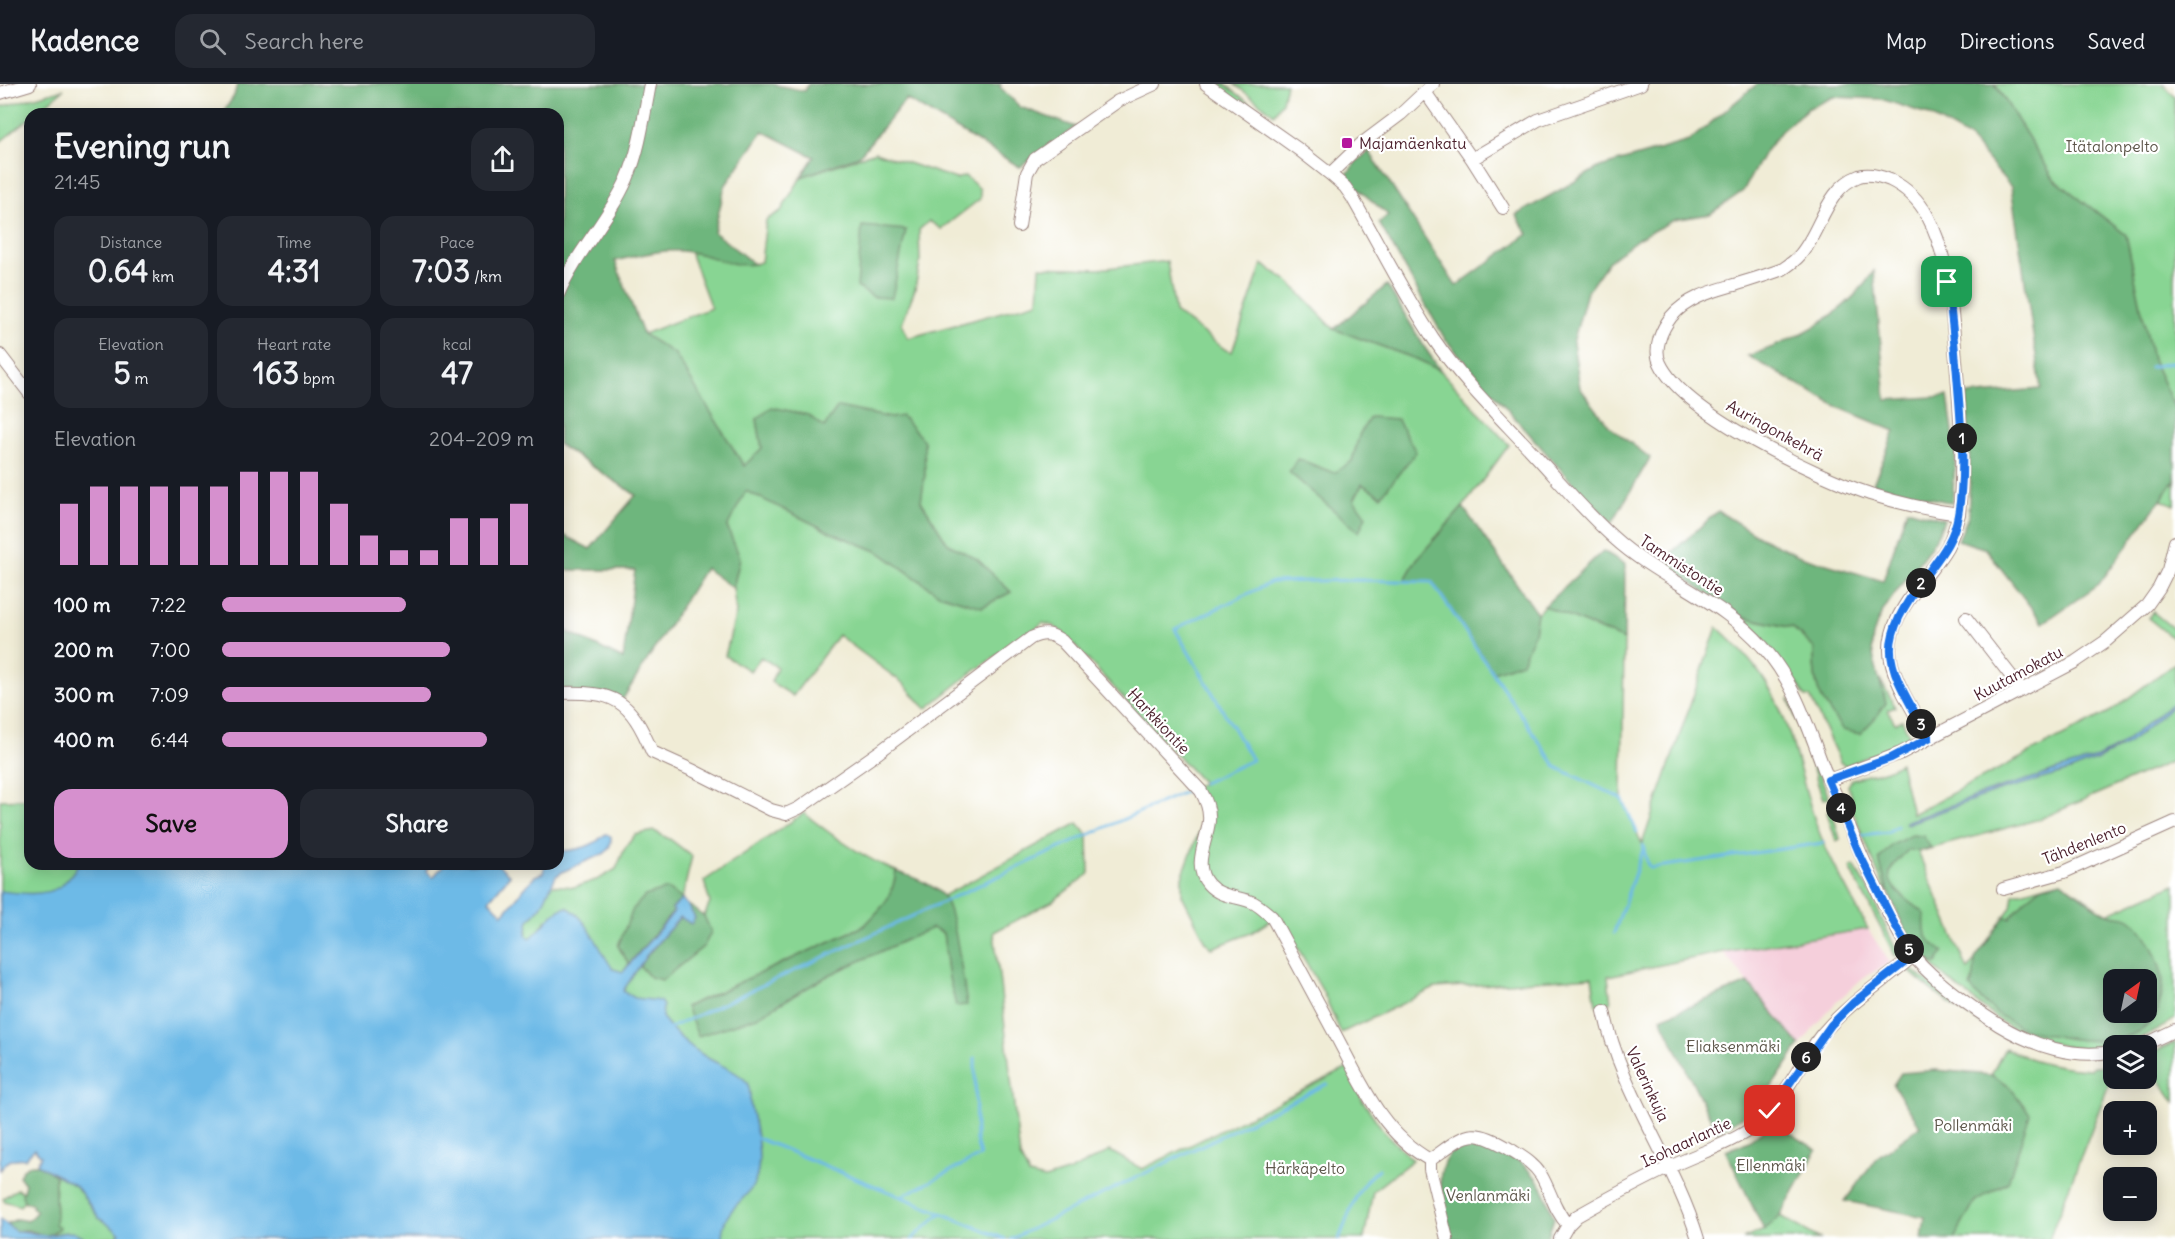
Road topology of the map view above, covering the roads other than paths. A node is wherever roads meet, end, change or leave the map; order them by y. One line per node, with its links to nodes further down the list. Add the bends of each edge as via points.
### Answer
1 (30, 84): 7 (street)
2 (650, 84): 12 (street, via 627,180)
3 (1155, 84): 11 (street, via 1118,101 1035,159 1027,173)
4 (1206, 84): 9 (street, Tammistontie)
5 (1641, 84): 8 (street, via 1538,120)
6 (1429, 88): 8 (street); 9 (street)
7 (0, 93)
8 (1472, 159): 10 (street)
9 (1330, 174): 21 (street, Tammistontie, via 1352,197 1435,340 1491,408 1614,538 1654,570 1730,617 1764,647 1804,714)
10 (1503, 208)
11 (1019, 226)
12 (564, 283)
13 (0, 355): 14 (street)
14 (24, 386)
15 (1959, 514): 15 (street, Auringonkehrä, via 1963,456 1952,318 1940,249 1929,218 1910,192 1886,178 1860,176 1834,197 1792,263 1693,299 1672,316 1659,339 1659,362 1673,382 1706,410 1798,464 1869,494); 20 (street, Auringonkehrä, via 1952,539 1896,622 1890,650 1898,681)
16 (2175, 542): 18 (street, Kuutamokatu, via 2168,570 2143,610 2075,662)
17 (1966, 618): 18 (street)
18 (2022, 690): 20 (street, Kuutamokatu)
19 (564, 693): 29 (street, Harkkiontie, via 600,695 621,702 643,730 652,752 786,814 879,752 1030,638 1052,634 1201,790 1210,820 1201,855 1201,870 1207,883 1221,894 1252,902 1272,917 1382,1118 1411,1148)
20 (1929, 738): 21 (street, Kuutamokatu, via 1891,758)
21 (1828, 780): 24 (street, Tammistontie, via 1884,905)
22 (2175, 822): 23 (street, Tähdenlento, via 2064,872)
23 (2003, 889)
24 (1913, 956): 28 (street, Tammistontie, via 1968,1005 2011,1032 2044,1046); 30 (street, Isohaarlantie, via 1831,1025 1762,1120)
25 (1604, 1011): 30 (street, Valerinkuja, via 1619,1065)
26 (2175, 1030): 27 (street)
27 (2157, 1039)
28 (2103, 1054)
29 (1430, 1160): 31 (street, via 1461,1138 1492,1138 1535,1167); 32 (street)
30 (1670, 1167): 31 (street, Isohaarlantie, via 1577,1216); 34 (street, Valerinkuja)
31 (1568, 1225): 33 (street, Isohaarlantie)
32 (1447, 1239)
33 (1560, 1239)
34 (1698, 1239)

